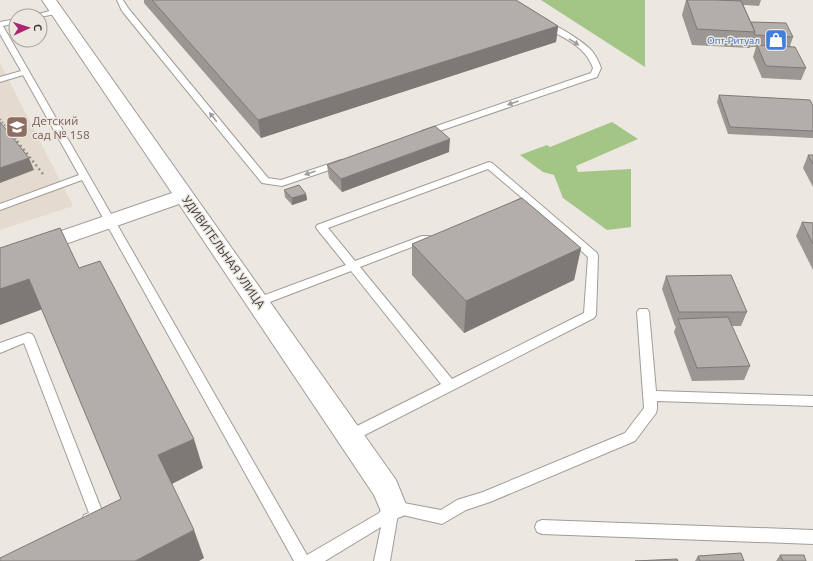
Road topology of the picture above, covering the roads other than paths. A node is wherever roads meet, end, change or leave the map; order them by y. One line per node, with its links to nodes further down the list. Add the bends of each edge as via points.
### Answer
1 (120, 0): 8 (lane, one-way to 1, via 282,183 265,181)
2 (53, 5): 10 (street, УДИВИТЕЛЬНАЯ УЛИЦА)
3 (538, 20): 7 (lane, one-way to 7, via 590,52 596,60 597,68 594,75)
4 (0, 26): 5 (lane)
5 (25, 72): 6 (lane); 9 (lane)
6 (0, 80)
7 (416, 137)
8 (349, 160)
9 (85, 176): 12 (lane); 14 (lane)
10 (185, 196): 14 (street); 18 (street, УДИВИТЕЛЬНАЯ УЛИЦА)
11 (529, 199): 13 (lane); 17 (lane, via 489,165 321,227); 21 (lane, via 593,256 590,315)
12 (0, 207)
13 (500, 211)
14 (110, 221): 16 (street); 29 (lane)
15 (434, 236): 17 (lane)
16 (0, 260)
17 (353, 266): 18 (lane); 21 (lane)
18 (258, 302): 24 (street, УДИВИТЕЛЬНАЯ УЛИЦА)
19 (643, 312): 22 (lane)
20 (0, 348): 26 (lane, via 28,337 97,516)
21 (450, 386): 24 (lane)
22 (650, 396): 23 (lane); 25 (lane, via 651,410 630,437 485,498 462,505 442,517)
23 (813, 401)
24 (350, 436): 25 (street, УДИВИТЕЛЬНАЯ УЛИЦА, via 386,489)
25 (393, 507): 30 (lane, via 384,518); 31 (lane)
26 (76, 526)
27 (542, 527): 28 (lane)
28 (813, 537)
29 (302, 561)
30 (310, 561)
31 (382, 561)

